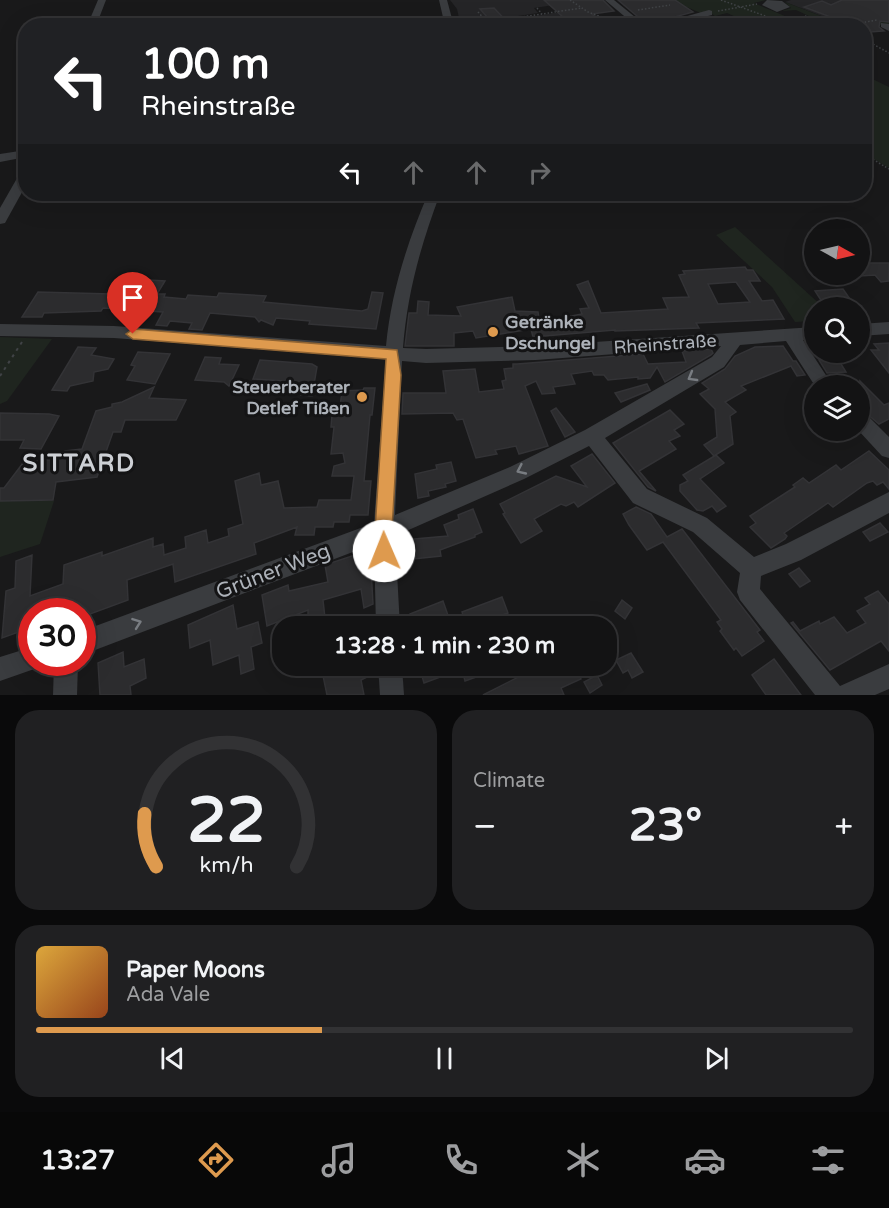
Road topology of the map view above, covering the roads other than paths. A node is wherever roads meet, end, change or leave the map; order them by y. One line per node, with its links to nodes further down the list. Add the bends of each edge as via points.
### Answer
1 (102, 0): 7 (street)
2 (443, 0): 8 (street)
3 (609, 0): 9 (street)
4 (779, 1): 5 (street, via 786,7 774,9)
5 (766, 4)
6 (709, 13): 10 (street)
7 (94, 18)
8 (448, 18)
9 (632, 18)
10 (688, 18)
11 (18, 155): 12 (street)
12 (0, 158)
13 (18, 187): 15 (street)
14 (432, 201): 22 (street, via 409,268)
15 (0, 220)
16 (889, 328): 17 (street)
17 (870, 329)
18 (0, 330): 22 (street, Rheinstraße, via 114,332)
19 (804, 333): 20 (street, Rheinstraße)
20 (790, 334): 21 (street, Rheinstraße); 23 (street)
21 (735, 339): 22 (street, Rheinstraße, via 536,353 426,357); 25 (street, Grüner Weg, one-way to 25, via 718,362)
22 (393, 354): 28 (street)
23 (818, 375)
24 (870, 430): 26 (street)
25 (592, 436): 28 (street, Grüner Weg, one-way to 28); 29 (street, via 640,496 700,525)
26 (889, 450)
27 (889, 502): 29 (street, via 793,552)
28 (384, 530): 30 (street); 31 (street, Grüner Weg, one-way to 28)
29 (751, 569): 39 (street, via 748,592)
30 (388, 616)
31 (96, 638)
32 (18, 664): 33 (street)
33 (0, 669)
34 (66, 676): 37 (street)
35 (391, 676): 38 (street)
36 (889, 676): 40 (street)
37 (65, 695)
38 (392, 695)
39 (831, 695)
40 (849, 695)

